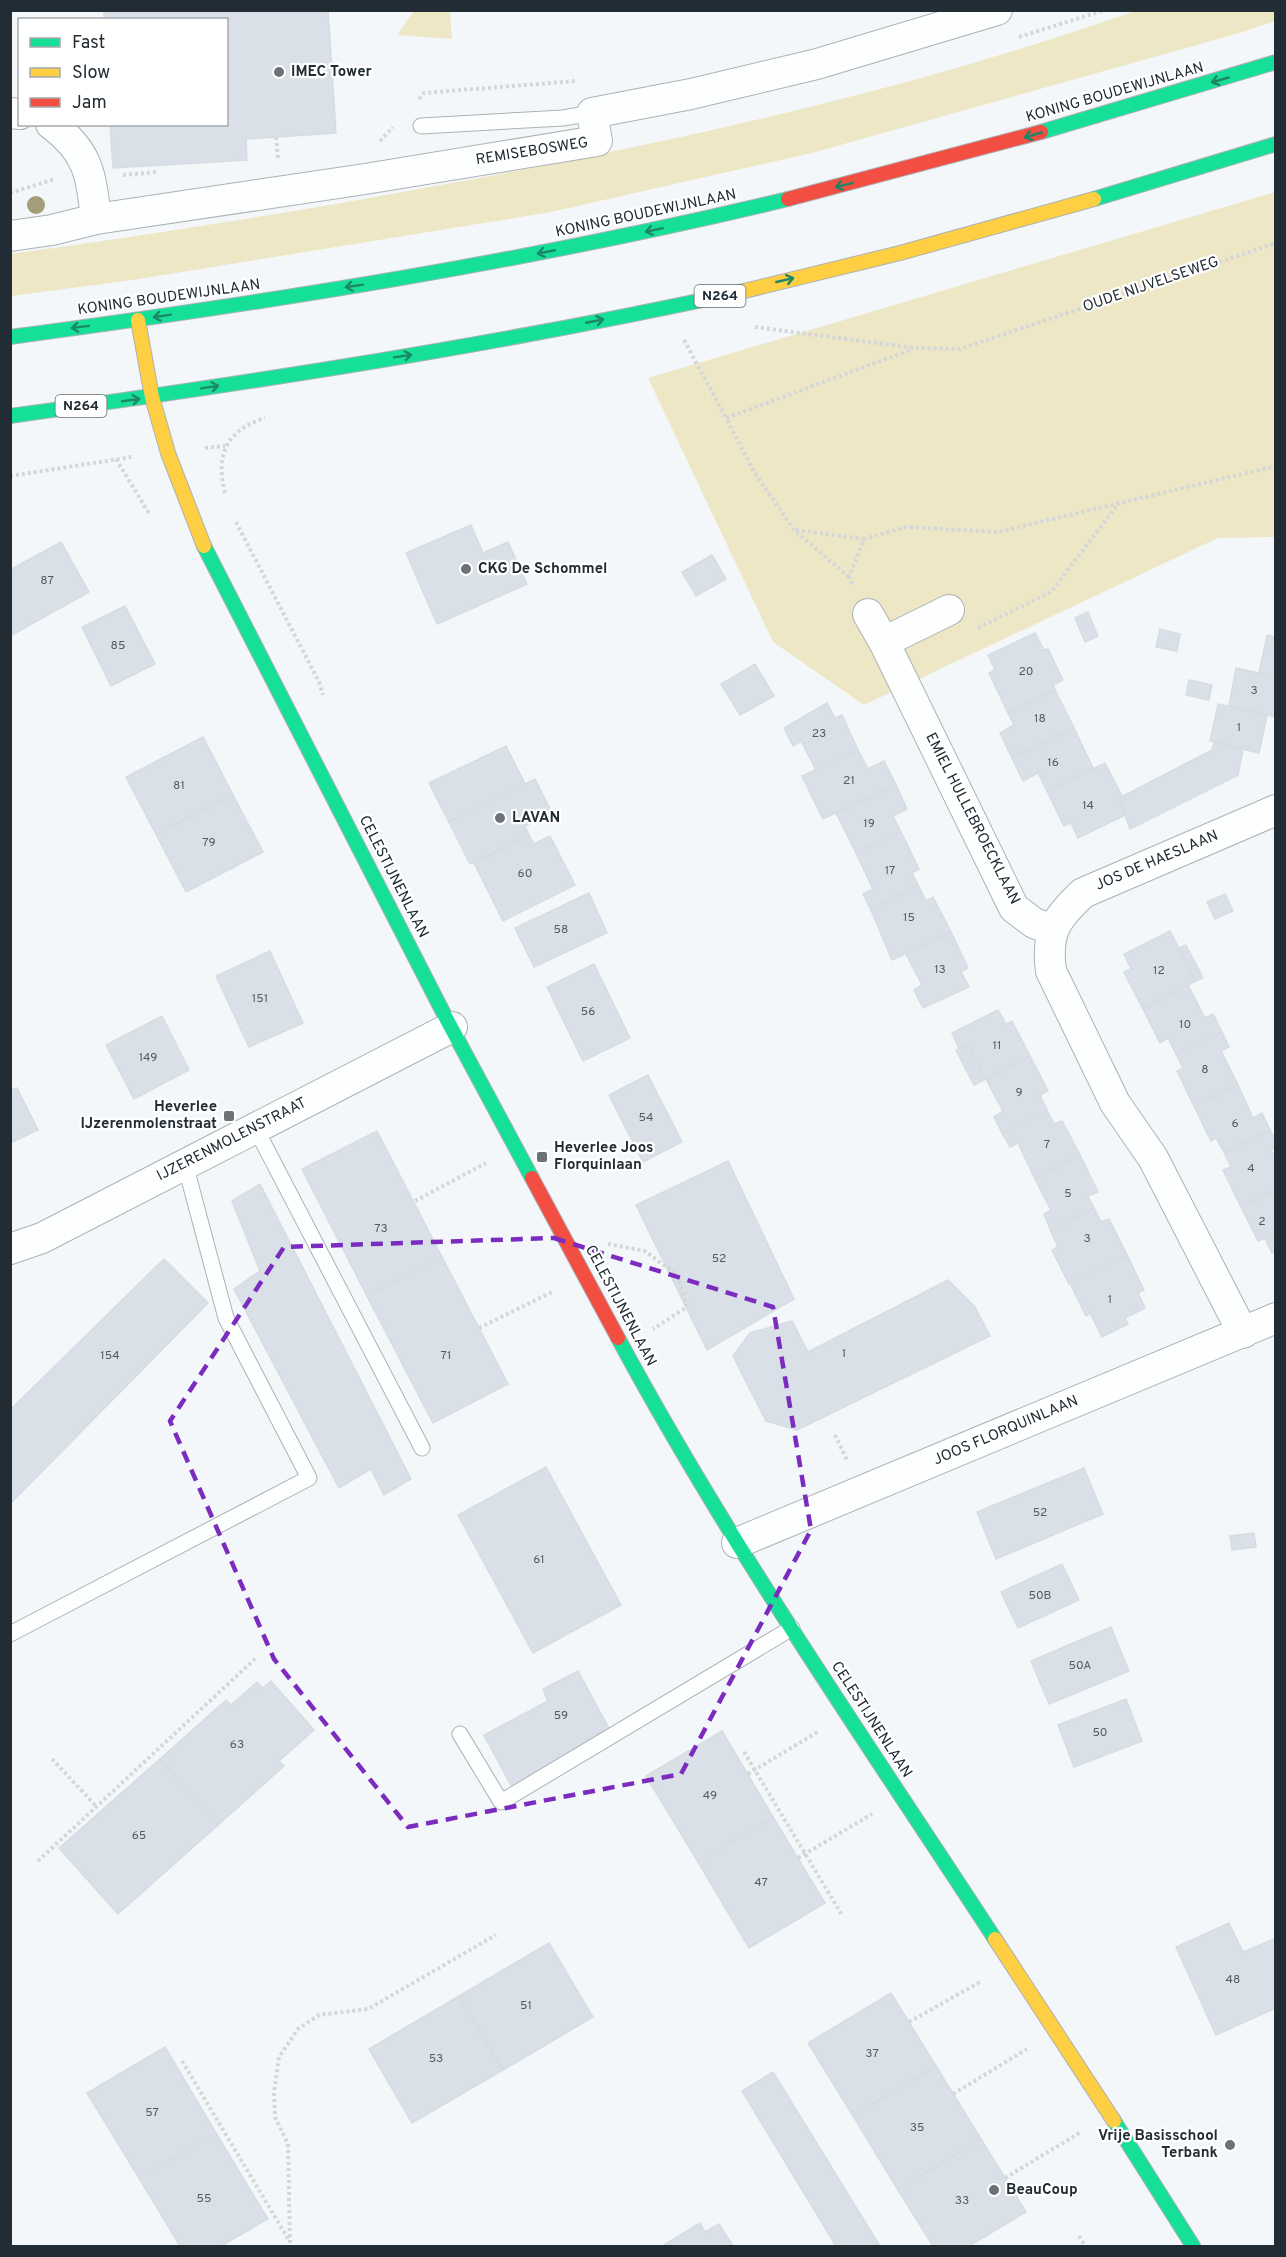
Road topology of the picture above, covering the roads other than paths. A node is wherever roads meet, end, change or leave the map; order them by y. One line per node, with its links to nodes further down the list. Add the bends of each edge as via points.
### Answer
1 (997, 10): 3 (street, REMISEBOSWEG, via 817,64)
2 (1275, 62): 9 (main road, KONING BOUDEWIJNLAAN, one-way to 9, via 994,146 715,217 469,267)
3 (592, 113): 5 (lane); 7 (street, REMISEBOSWEG, via 597,141)
4 (53, 126): 7 (street, via 78,148 92,178)
5 (421, 126)
6 (1275, 144): 11 (main road, N264, one-way to 6, via 459,347 672,307 976,232)
7 (96, 219): 8 (street, REMISEBOSWEG, via 52,231)
8 (10, 236)
9 (138, 320): 10 (main road, KONING BOUDEWIJNLAAN, one-way to 10); 11 (main road, CELESTIJNENLAAN)
10 (10, 337)
11 (152, 397): 12 (main road, N264, one-way to 11); 18 (main road, CELESTIJNENLAAN, via 179,488 204,547)
12 (10, 416)
13 (949, 610): 15 (street)
14 (868, 614): 15 (street, EMIEL HULLEBROECKLAAN)
15 (884, 642): 17 (street, EMIEL HULLEBROECKLAAN, via 1014,908)
16 (1275, 810): 17 (street, JOS DE HAESLAAN, via 1083,893)
17 (1052, 930): 23 (street, via 1048,950 1051,971 1115,1103 1153,1158)
18 (452, 1027): 19 (street, IJZERENMOLENSTRAAT); 25 (main road, CELESTIJNENLAAN, via 655,1407)
19 (256, 1128): 20 (street, IJZERENMOLENSTRAAT); 24 (lane)
20 (185, 1164): 21 (street, IJZERENMOLENSTRAAT, via 42,1238); 27 (lane, via 226,1318 309,1478)
21 (10, 1249)
22 (1275, 1318): 23 (street, JOOS FLORQUINLAAN)
23 (1243, 1333): 25 (street, JOOS FLORQUINLAAN)
24 (422, 1448)
25 (736, 1543): 26 (main road, CELESTIJNENLAAN)
26 (792, 1628): 28 (lane, via 501,1802); 29 (main road, CELESTIJNENLAAN)
27 (10, 1634)
28 (460, 1734)
29 (1193, 2247)

